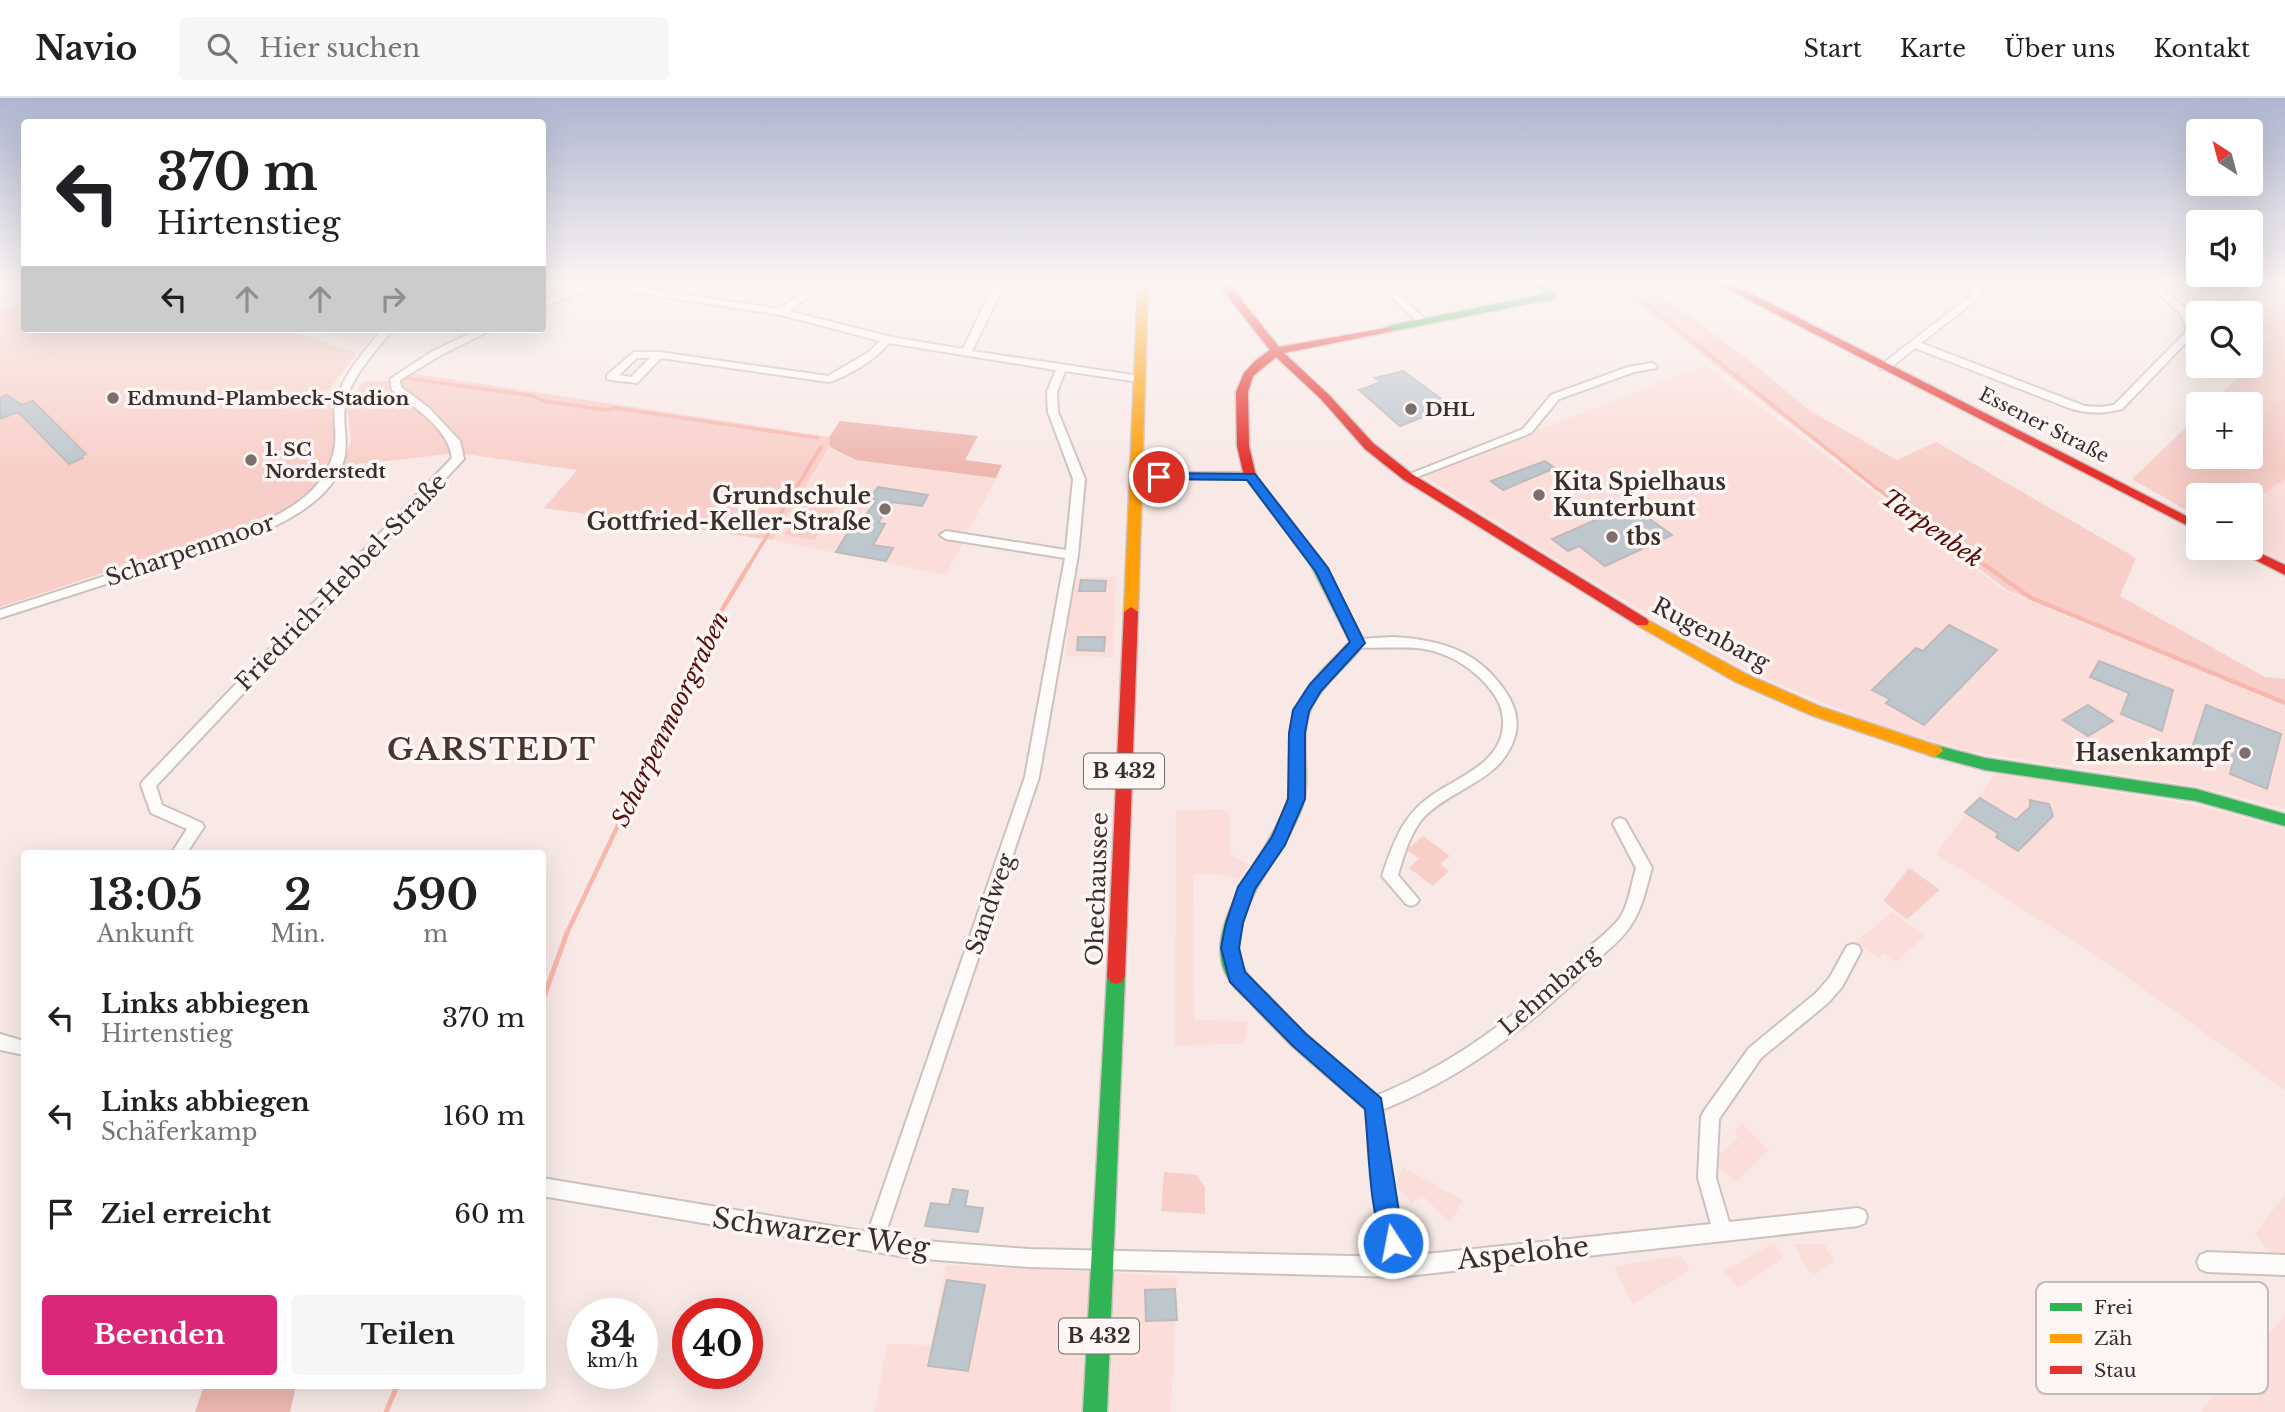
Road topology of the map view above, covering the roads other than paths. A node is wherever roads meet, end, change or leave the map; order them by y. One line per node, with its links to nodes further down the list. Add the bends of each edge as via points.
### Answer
1 (377, 344): 27 (street, Scharpenmoor, via 343,393 338,416 342,444 332,476 281,520)
2 (455, 344): 31 (street, Friedrich-Hebbel-Straße, via 395,379 396,388 456,443 458,459 148,785 156,809 197,827)
3 (883, 344): 14 (street, via 871,358 829,379)
4 (917, 344): 13 (street)
5 (971, 344): 13 (street)
6 (1140, 344): 18 (street, Ohechaussee / B 432)
7 (1272, 344): 12 (street, Rugenbarg)
8 (1309, 344): 12 (street)
9 (1839, 344): 16 (street, Essener Straße)
10 (1914, 344): 11 (street, via 2092,411 2118,407); 16 (street)
11 (2179, 344)
12 (1277, 351): 20 (street, via 1254,369 1242,392 1243,446); 21 (street, Rugenbarg, via 1369,446)
13 (967, 353): 17 (street)
14 (659, 355)
15 (1653, 366): 21 (street, via 1555,397 1527,431)
16 (1885, 368): 22 (street, Essener Straße)
17 (1061, 369): 18 (street); 24 (street, Sandweg, via 1052,392 1054,412 1079,479)
18 (1139, 379): 19 (street, Ohechaussee / B 432)
19 (1135, 476): 20 (street); 41 (street, Ohechaussee / B 432)
20 (1250, 476): 28 (street, via 1323,571)
21 (1408, 477): 29 (street, Rugenbarg, via 1672,641 1816,711 1893,739 1985,764 2196,796)
22 (2186, 521)
23 (946, 535): 24 (street)
24 (1072, 555): 40 (street, Sandweg, via 1032,778)
25 (2263, 560): 26 (street)
26 (2285, 571)
27 (0, 614)
28 (1358, 643): 32 (street, via 1398,640 1456,654 1478,668 1501,693 1512,716 1508,740 1494,763 1420,812 1402,840 1390,876); 36 (street, via 1301,710 1296,799 1279,840 1247,887 1230,948 1236,976)
29 (2285, 820)
30 (1620, 824): 36 (street, Lehmbarg, via 1644,868 1627,919 1522,1019 1409,1091)
31 (181, 850)
32 (1411, 900)
33 (1853, 951): 39 (street, via 1822,998 1755,1053 1710,1117 1707,1178)
34 (0, 1042): 35 (street)
35 (21, 1047)
36 (1374, 1104): 44 (street)
37 (546, 1188): 40 (street, Schwarzer Weg)
38 (1858, 1217): 39 (street, Aspelohe)
39 (1723, 1232): 44 (street, Aspelohe)
40 (873, 1244): 41 (street, Schwarzer Weg, via 1029,1258)
41 (1102, 1259): 44 (street, Aspelohe); 45 (street, Ohechaussee / B 432)
42 (2207, 1262): 43 (street)
43 (2285, 1265)
44 (1398, 1267)
45 (1096, 1412)

